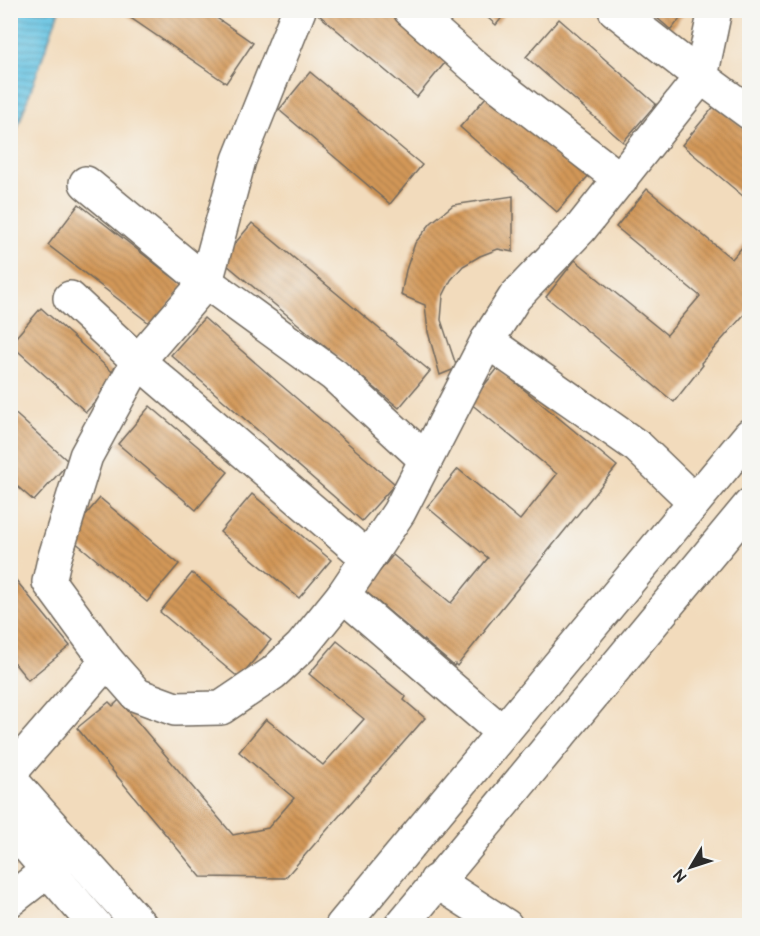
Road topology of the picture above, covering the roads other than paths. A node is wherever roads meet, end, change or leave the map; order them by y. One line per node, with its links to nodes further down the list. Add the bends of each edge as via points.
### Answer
1 (299, 10): 9 (main road, via 239,160)
2 (410, 10): 7 (main road, via 476,68)
3 (615, 10): 5 (main road)
4 (715, 10): 5 (main road)
5 (701, 77): 6 (main road); 7 (main road)
6 (750, 112)
7 (621, 180): 11 (main road, via 515,297)
8 (86, 183): 9 (main road)
9 (206, 282): 12 (main road); 14 (main road, via 334,375)
10 (70, 298): 12 (main road)
11 (487, 340): 14 (main road); 15 (main road, via 638,447)
12 (138, 361): 17 (main road); 19 (main road, via 87,456 49,582)
13 (750, 435): 15 (main road)
14 (425, 459): 17 (main road, via 399,512)
15 (694, 501): 20 (main road)
16 (750, 505): 25 (main road)
17 (368, 558): 18 (main road)
18 (343, 595): 19 (main road, via 301,647 273,674 221,708 175,709 137,695); 20 (main road)
19 (107, 661): 21 (main road)
20 (502, 732): 29 (main road)
21 (10, 773)
22 (10, 778): 24 (main road)
23 (10, 826): 24 (main road)
24 (61, 860): 26 (main road); 27 (main road); 28 (main road)
25 (436, 881): 30 (main road); 31 (main road)
26 (10, 900)
27 (96, 926)
28 (141, 926)
29 (342, 926)
30 (401, 926)
31 (506, 926)

